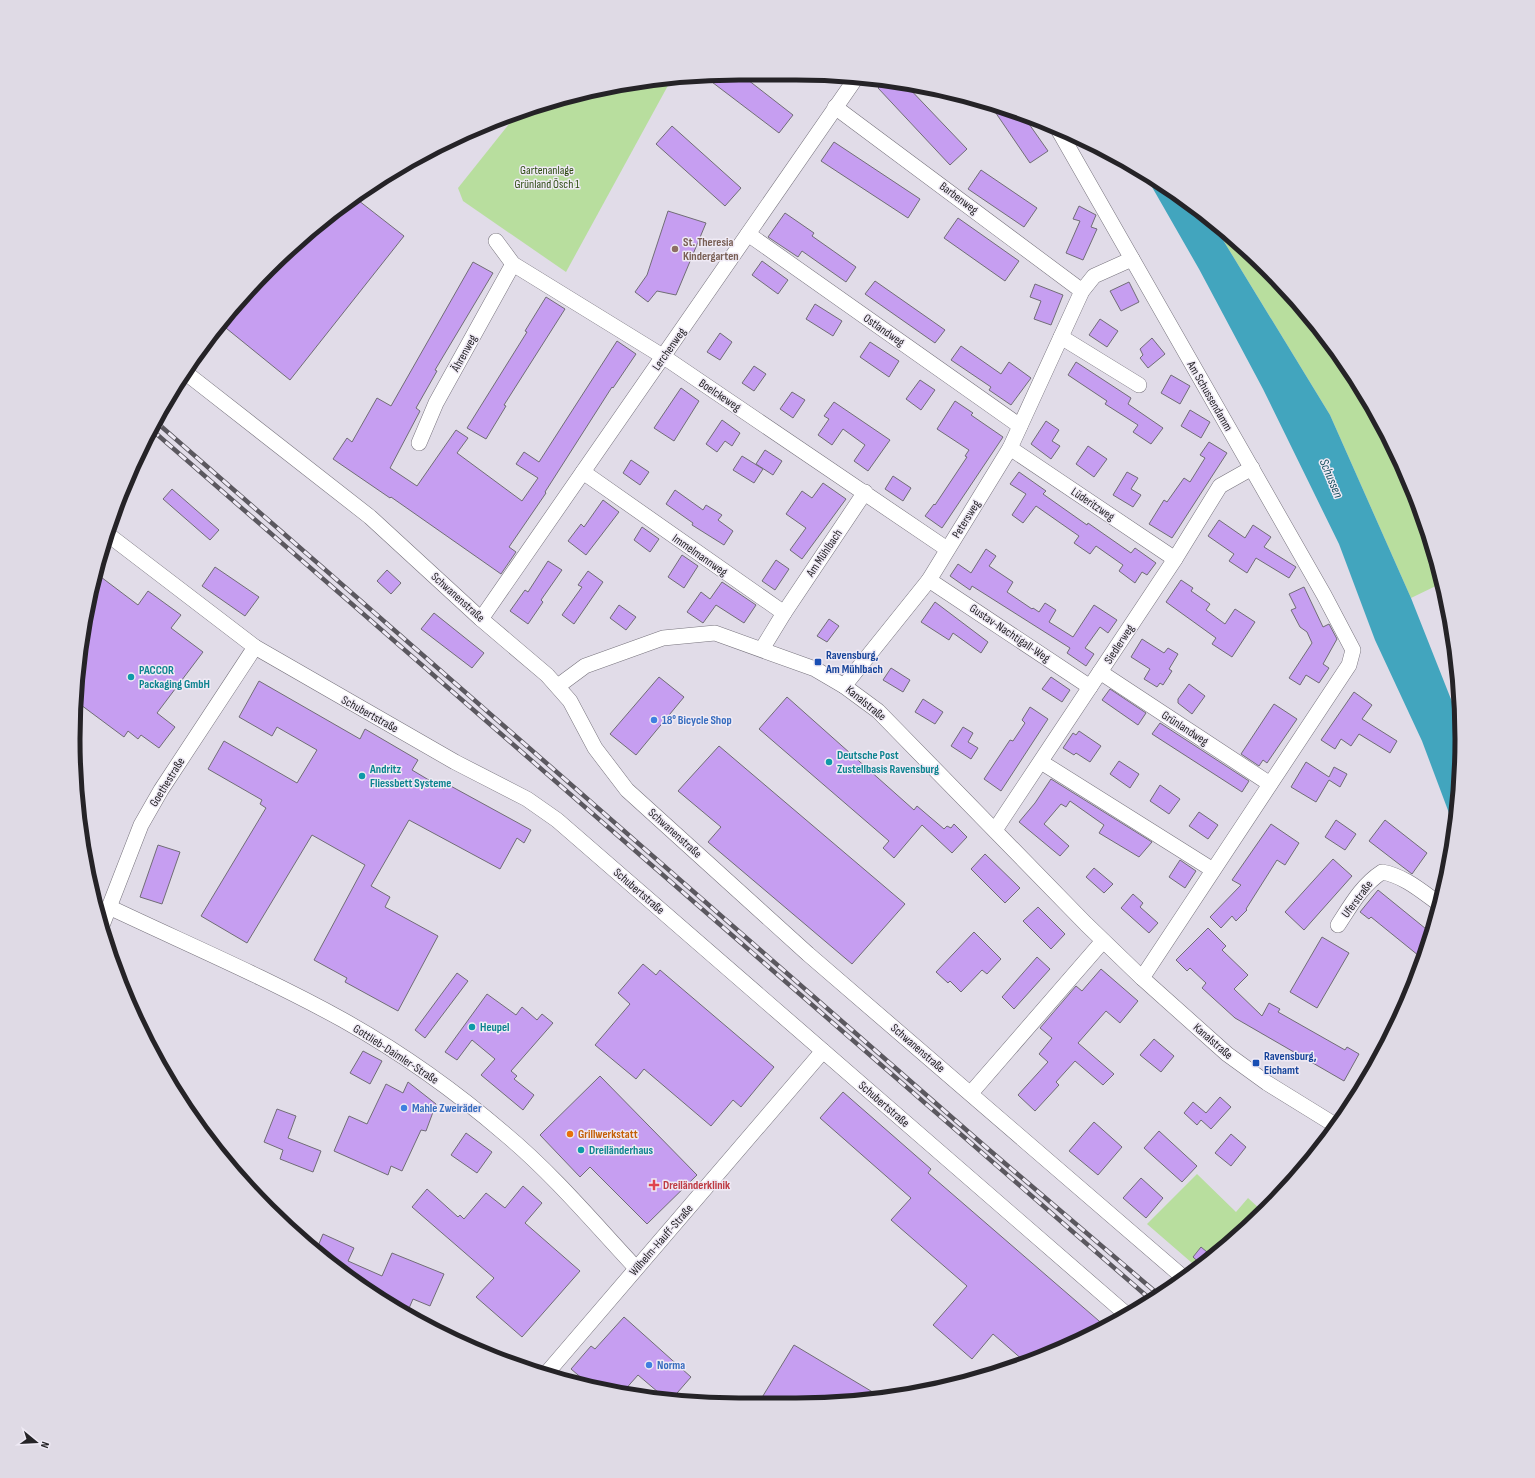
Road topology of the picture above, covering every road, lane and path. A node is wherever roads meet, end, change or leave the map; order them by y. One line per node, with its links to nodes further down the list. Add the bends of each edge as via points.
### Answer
1 (853, 83): 2 (street, Lerchenweg)
2 (835, 107): 4 (street, Lerchenweg); 8 (street, Barbenweg)
3 (1062, 137): 6 (street, Am Schussendamm)
4 (748, 234): 10 (street, Lerchenweg); 13 (street, Ostlandweg)
5 (496, 241): 7 (street, Boelckeweg)
6 (1132, 259): 8 (street, Petersweg, via 1094,276); 16 (street, Am Schussendamm)
7 (513, 264): 10 (street, Boelckeweg); 14 (street, Ährenweg, via 436,403)
8 (1082, 291): 9 (street, Petersweg)
9 (1061, 337): 12 (street); 13 (street, Petersweg)
10 (664, 357): 17 (street, Lerchenweg); 18 (street, Boelckeweg)
11 (189, 376): 24 (street, Schwanenstraße, via 370,517)
12 (1139, 385)
13 (1020, 426): 15 (street, Petersweg)
14 (419, 443)
15 (1010, 448): 20 (street, Petersweg); 21 (street, Lüderitzweg)
16 (1252, 468): 21 (street, Siedlerweg, via 1220,486); 32 (street, Am Schussendamm, via 1353,650 1350,665)
17 (583, 472): 23 (street, Immelmannweg); 24 (street, Lerchenweg)
18 (865, 492): 20 (street, Boelckeweg); 23 (street, Am Mühlbach)
19 (112, 537): 25 (street, Schubertstraße)
20 (947, 549): 22 (street, Petersweg)
21 (1175, 559): 27 (street, Siedlerweg)
22 (929, 580): 29 (street, Petersweg); 30 (street, Gustav-Nachtigall-Weg)
23 (784, 613): 26 (street)
24 (481, 619): 28 (street, Schwanenstraße)
25 (255, 647): 36 (street, Goethestraße, via 144,820); 41 (street, Schubertstraße, via 455,762 527,799 553,817)
26 (762, 649): 28 (street, Kanalstraße, via 715,633 663,638 585,666); 29 (street, Kanalstraße, via 815,669)
27 (1100, 672): 30 (street, Siedlerweg); 32 (street, Grünlandweg)
28 (558, 686): 42 (street, Schwanenstraße, via 570,700 595,748 627,790 808,954)
29 (844, 686): 33 (street, Kanalstraße, via 878,711)
30 (1090, 687): 31 (street, Siedlerweg)
31 (1041, 762): 33 (street, Siedlerweg); 34 (street)
32 (1270, 784): 34 (street)
33 (996, 830): 39 (street, Kanalstraße)
34 (1213, 870): 40 (street)
35 (1435, 901): 38 (street, Uferstraße, via 1395,874 1382,872 1371,879)
36 (109, 907): 37 (street, Goethestraße); 44 (street, Gottlieb-Daimler-Straße, via 296,995 344,1021 422,1070 506,1134 558,1184)
37 (105, 918)
38 (1338, 924)
39 (1103, 941): 40 (street, Kanalstraße); 42 (street)
40 (1142, 978): 43 (street, Kanalstraße, via 1227,1054)
41 (823, 1051): 44 (street, Wilhelm-Hauff-Straße); 46 (street, Schubertstraße)
42 (971, 1093): 45 (street, Schwanenstraße)
43 (1332, 1122)
44 (636, 1268): 47 (street, Wilhelm-Hauff-Straße)
45 (1180, 1274)
46 (1123, 1311)
47 (549, 1370)

